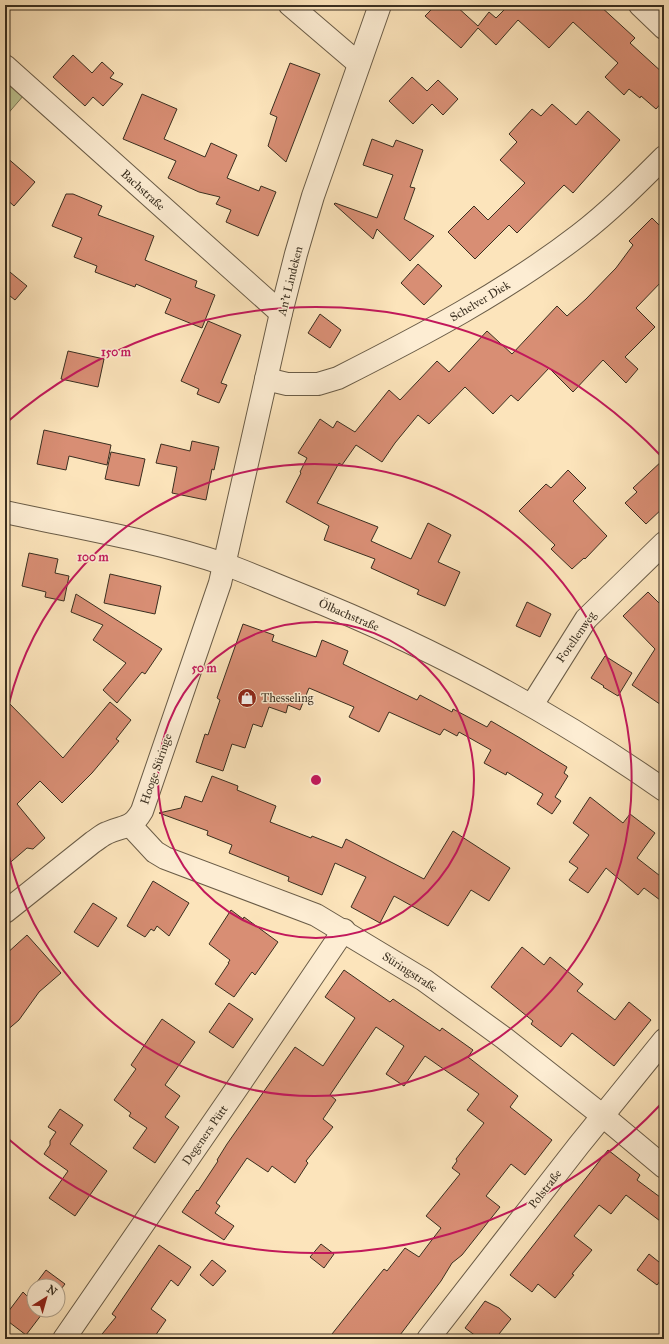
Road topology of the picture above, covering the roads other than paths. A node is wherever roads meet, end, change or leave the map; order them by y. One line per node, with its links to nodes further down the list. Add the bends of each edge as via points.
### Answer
1 (290, 5): 5 (street)
2 (380, 5): 5 (street, An't Lindeken)
3 (640, 5): 4 (street)
4 (664, 28)
5 (359, 64): 8 (street, An't Lindeken, via 313,196)
6 (5, 66): 8 (street, Bachstraße)
7 (664, 157): 9 (street, Schelver Diek, via 605,214 579,235 521,276 458,314 338,378 318,384 287,384)
8 (281, 313): 9 (street, An't Lindeken)
9 (266, 379): 12 (street, An't Lindeken)
10 (5, 512): 12 (street, Ölbachstraße, via 177,550)
11 (664, 543): 13 (street, Forellenweg, via 586,619)
12 (224, 564): 13 (street, Ölbachstraße, via 400,637); 15 (street, Hooge Süringe, via 220,583 142,812)
13 (532, 705): 14 (street, Ölbachstraße)
14 (664, 790)
15 (130, 825): 16 (street, via 107,833 93,842); 17 (street, Süringstraße, via 155,852 165,858 316,915)
16 (5, 912)
17 (344, 930): 19 (street, Süringstraße, via 424,980 504,1038); 21 (street, Degeners Pütt)
18 (664, 1040): 19 (street, Polstraße)
19 (603, 1116): 20 (street, Süringstraße); 22 (street, Polstraße)
20 (664, 1167)
21 (64, 1339)
22 (428, 1339)

